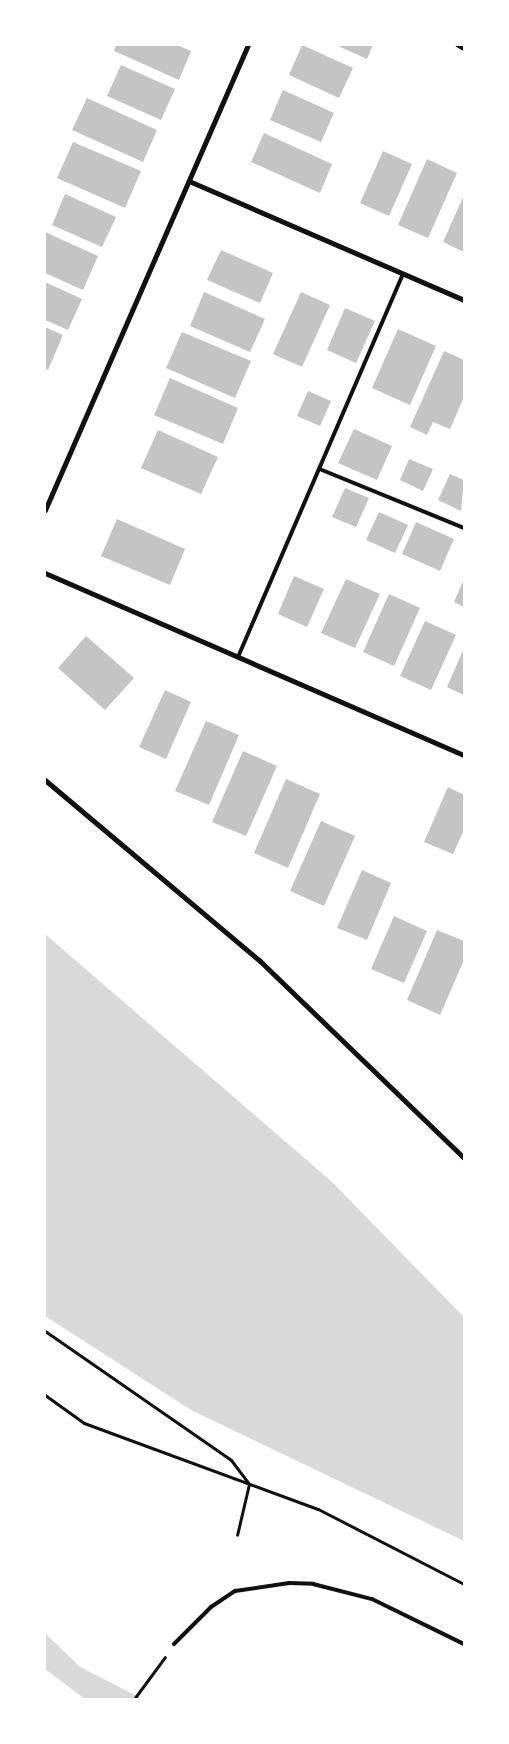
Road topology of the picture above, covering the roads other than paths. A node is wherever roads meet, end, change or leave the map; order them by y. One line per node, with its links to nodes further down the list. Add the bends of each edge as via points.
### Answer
1 (248, 45): 4 (street)
2 (457, 45): 3 (lane)
3 (464, 48)
4 (189, 181): 5 (street); 8 (street)
5 (403, 274): 6 (street); 7 (lane)
6 (464, 300)
7 (322, 470): 9 (lane); 11 (lane)
8 (45, 510)
9 (464, 528)
10 (45, 573): 11 (street)
11 (238, 657): 12 (street)
12 (464, 755)
13 (45, 780): 14 (street, via 260,961)
14 (464, 1158)
15 (174, 1644): 16 (lane, via 211,1607 235,1591 289,1584 313,1584 372,1599)
16 (464, 1644)

